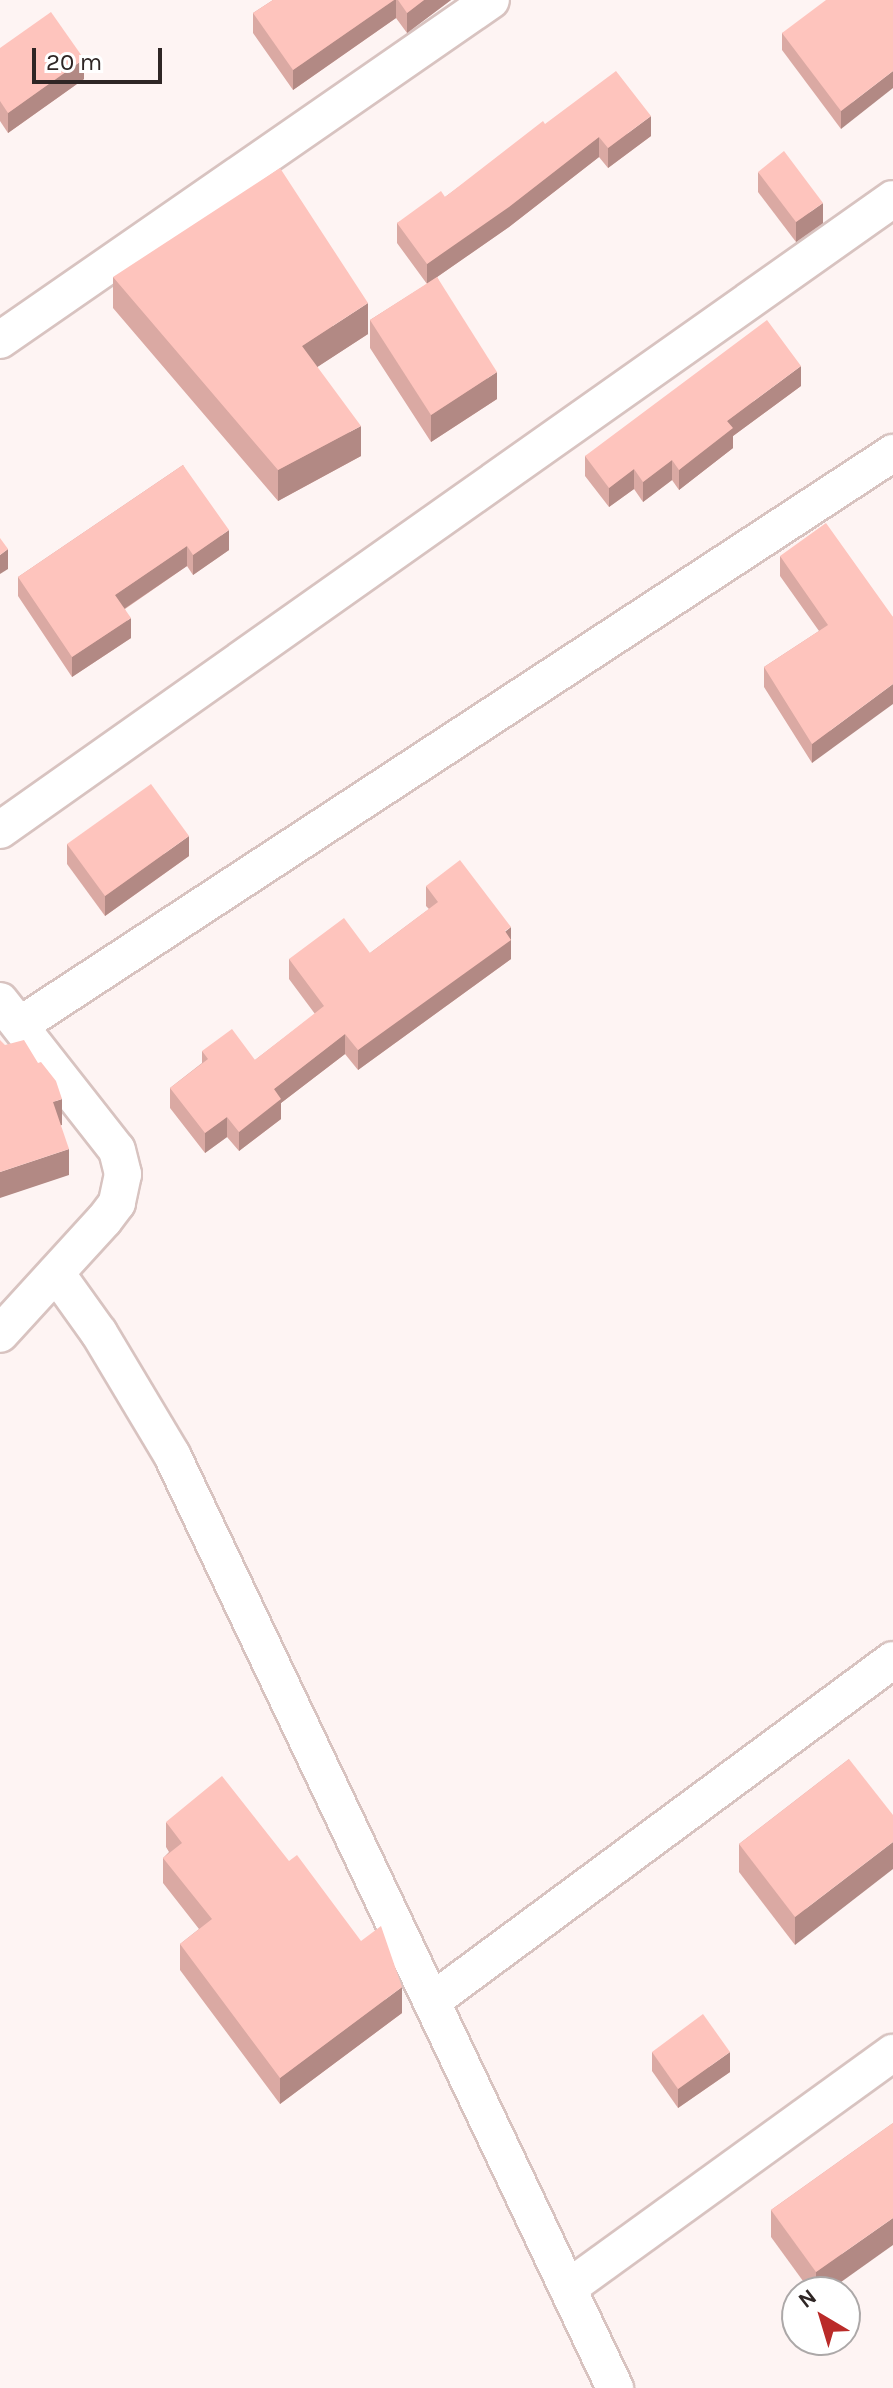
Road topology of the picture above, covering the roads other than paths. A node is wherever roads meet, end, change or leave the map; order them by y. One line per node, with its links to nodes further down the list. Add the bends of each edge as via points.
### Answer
1 (491, 0): 3 (street)
2 (893, 199): 5 (street)
3 (0, 340)
4 (893, 453): 6 (street)
5 (0, 830)
6 (10, 1013): 7 (street, via 117,1150 123,1174 117,1203)
7 (56, 1273): 8 (street); 10 (street, via 99,1333 172,1455)
8 (0, 1334)
9 (893, 1660): 10 (street)
10 (432, 2001): 12 (street)
11 (893, 2053): 12 (street)
12 (568, 2288): 13 (street)
13 (615, 2388)

